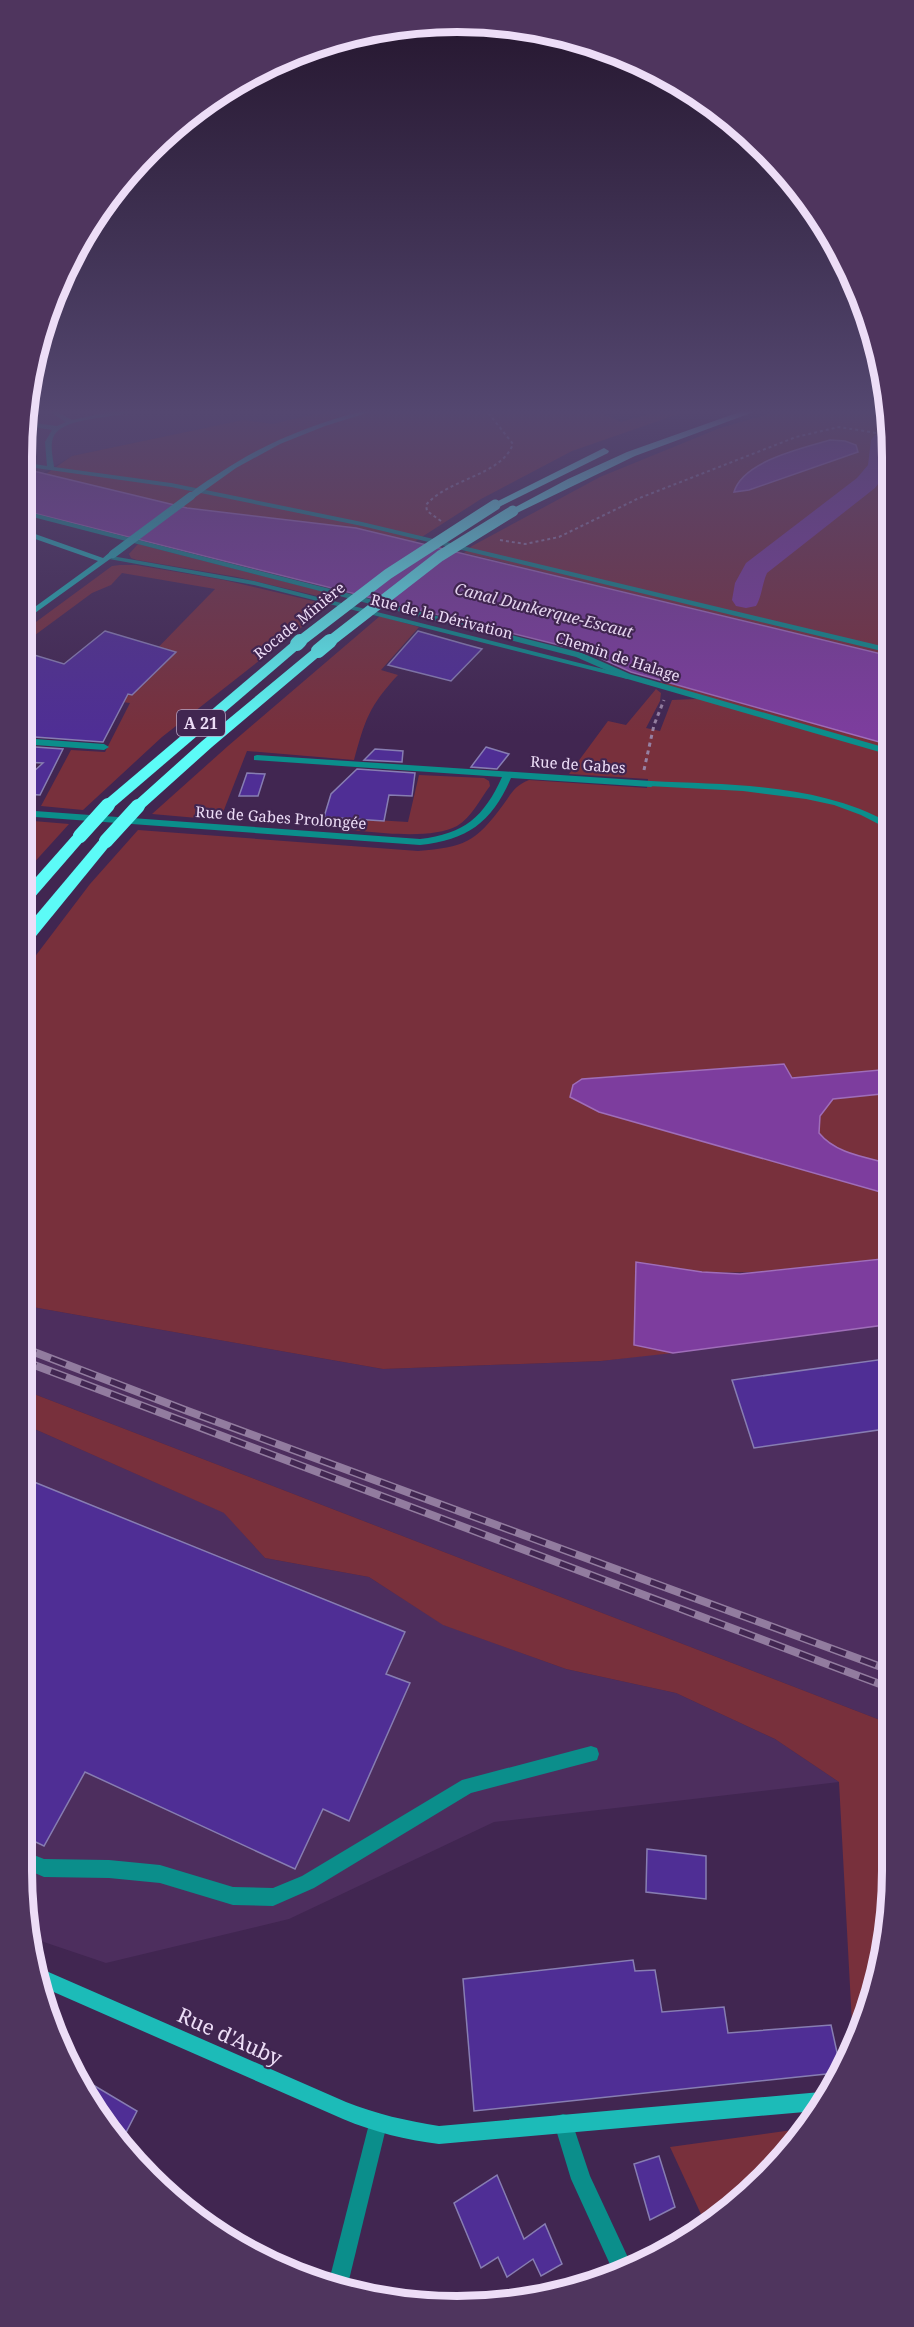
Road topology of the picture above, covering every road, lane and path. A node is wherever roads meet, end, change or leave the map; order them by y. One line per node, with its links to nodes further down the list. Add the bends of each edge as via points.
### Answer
1 (47, 519): 14 (street, Chemin de Halage, via 579,655)
2 (160, 519): 11 (street, bridge)
3 (333, 519): 13 (street)
4 (438, 519): 8 (path)
5 (472, 519): 24 (highway, Rocade Minière / A 21, bridge, via 388,574 183,739 108,805)
6 (501, 519): 25 (highway, Rocade Minière / A 21, bridge, via 430,563 207,744 138,806)
7 (597, 519): 10 (path, via 559,537 525,544)
8 (450, 524)
9 (32, 534): 11 (street)
10 (498, 539)
11 (109, 557): 12 (street); 14 (street, Rue de la Dérivation, via 254,583)
12 (32, 613)
13 (882, 649)
14 (627, 676): 15 (street, Chemin de Halage)
15 (669, 688): 18 (street, Chemin de Halage); 21 (path, via 654,725)
16 (32, 742): 17 (street)
17 (104, 747)
18 (882, 750)
19 (257, 758): 20 (street, Rue de Gabes)
20 (508, 774): 21 (street, Rue de Gabes); 22 (street, Rue de Gabes Prolongée, via 474,826 439,841)
21 (647, 783): 23 (street, Rue de Gabes, via 824,799)
22 (32, 814)
23 (882, 823)
24 (32, 891)
25 (32, 930)
26 (591, 1754): 27 (street, via 468,1786 308,1882 273,1897 233,1896 160,1874 44,1868)
27 (32, 1863)
28 (46, 1979): 31 (street, Rue d'Auby)
29 (814, 2102): 30 (street, Rue d'Auby)
30 (563, 2123): 31 (street, Rue d'Auby, via 439,2135); 32 (street, via 581,2179)
31 (378, 2124): 33 (street)
32 (620, 2263)
33 (339, 2279)

